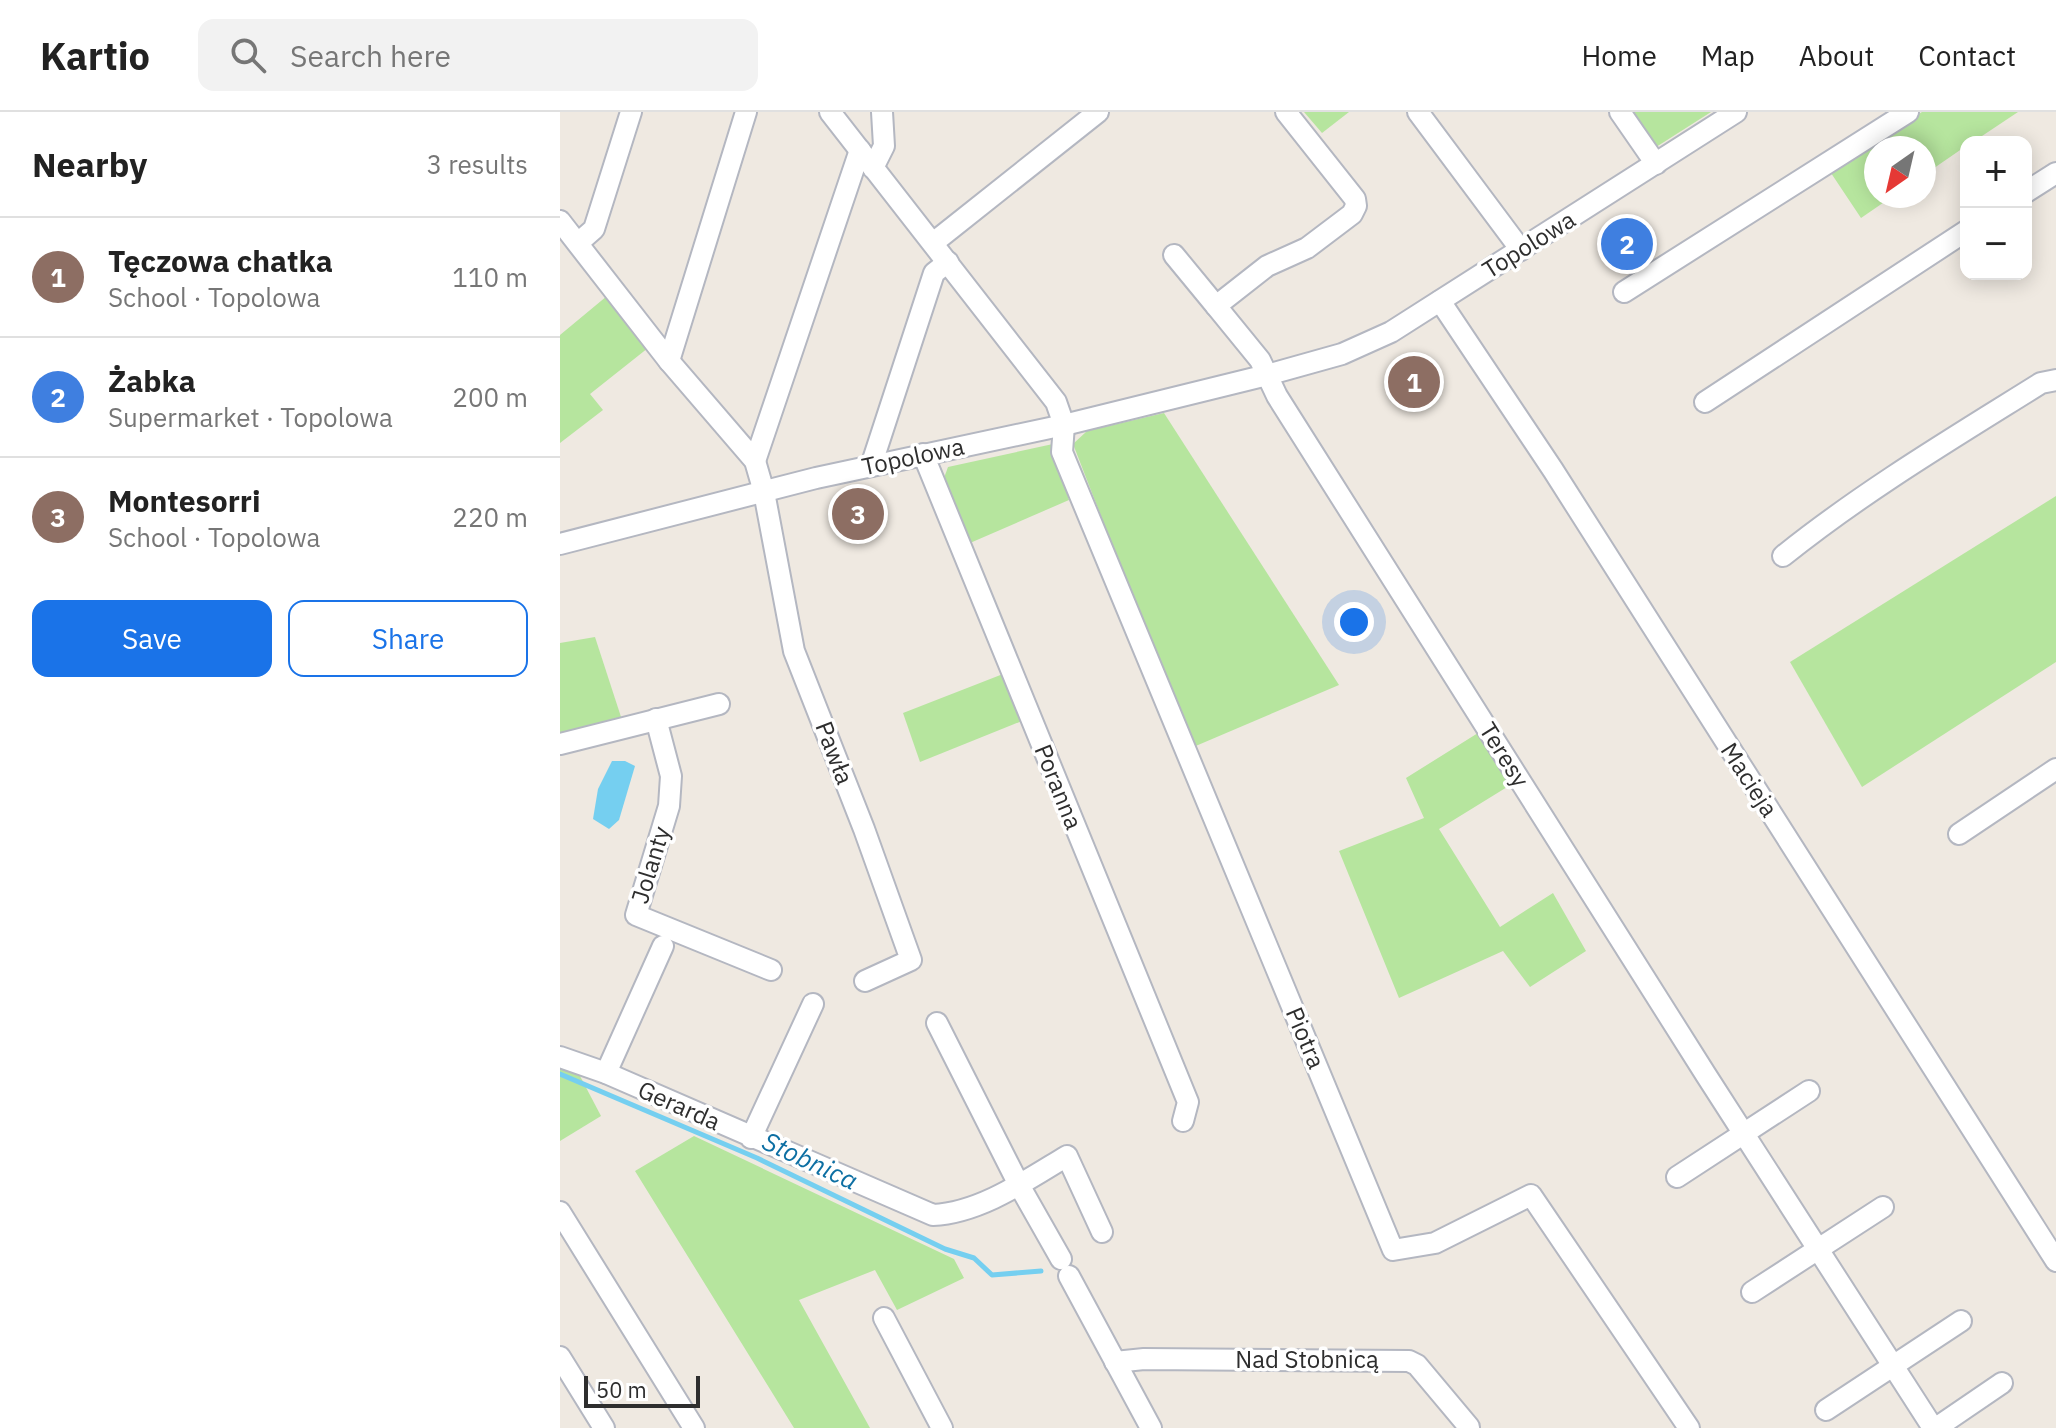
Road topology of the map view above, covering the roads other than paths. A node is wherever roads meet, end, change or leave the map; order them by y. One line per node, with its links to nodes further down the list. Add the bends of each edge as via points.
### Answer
1 (631, 112): 18 (street, via 594,229)
2 (746, 112): 26 (street)
3 (830, 112): 11 (street)
4 (882, 112): 13 (street, via 884,146)
5 (1098, 112): 19 (street)
6 (1286, 112): 25 (street, via 1356,206 1307,248 1267,266)
7 (1418, 112): 20 (street)
8 (1620, 112): 12 (street)
9 (1736, 112): 12 (street, Topolowa)
10 (1908, 112): 23 (street)
11 (860, 150): 13 (street); 32 (street)
12 (1656, 164): 20 (street, Topolowa)
13 (873, 168): 19 (street)
14 (2056, 173): 15 (street)
15 (2032, 188)
16 (560, 221): 18 (street)
17 (1960, 235): 29 (street)
18 (578, 243): 26 (street)
19 (933, 243): 22 (street)
20 (1521, 250): 24 (street, Topolowa)
21 (1174, 255): 25 (street)
22 (948, 262): 30 (street, via 1056,402); 33 (street, via 934,273)
23 (1624, 292)
24 (1440, 301): 27 (street, Topolowa, via 1369,344); 59 (street, Macieja)
25 (1216, 306): 27 (street)
26 (669, 361): 32 (street)
27 (1267, 375): 30 (street, Topolowa); 51 (street, Teresy)
28 (2056, 380): 36 (street, via 2041,383 1934,450 1834,515)
29 (1705, 402)
30 (1064, 425): 31 (street, Topolowa); 73 (street, Piotra, via 1062,452 1393,1250 1435,1243 1531,1195)
31 (923, 454): 33 (street, Topolowa); 50 (street, Poranna, via 1188,1102)
32 (755, 461): 34 (street)
33 (871, 466): 34 (street, Topolowa)
34 (764, 492): 35 (street, Topolowa); 44 (street, Pawła, via 794,651 911,960)
35 (560, 544)
36 (1783, 556)
37 (719, 704): 38 (street)
38 (656, 719): 39 (street); 43 (street, Jolanty, via 671,776 669,806 636,915)
39 (560, 744)
40 (2056, 769): 41 (street)
41 (1959, 834)
42 (663, 946): 48 (street)
43 (771, 970)
44 (865, 981)
45 (813, 1004): 52 (street)
46 (937, 1023): 54 (street)
47 (560, 1057): 48 (street, Gerarda)
48 (606, 1073): 52 (street, Gerarda)
49 (1809, 1091): 51 (street)
50 (1183, 1121)
51 (1743, 1133): 53 (street); 58 (street, Teresy)
52 (751, 1138): 54 (street, Gerarda, via 933,1215 954,1214)
53 (1677, 1177)
54 (1019, 1185): 57 (street, Gerarda, via 1067,1156); 64 (street)
55 (1883, 1207): 58 (street)
56 (560, 1212): 69 (street)
57 (1102, 1232)
58 (1818, 1249): 60 (street); 65 (street, Teresy)
59 (2056, 1261)
60 (1752, 1292)
61 (884, 1318): 70 (street)
62 (1961, 1321): 65 (street)
63 (560, 1357): 68 (street)
64 (1115, 1362): 71 (street); 72 (street, Nad Stobnicą, via 1409,1361)
65 (1893, 1366): 67 (street); 74 (street, Teresy)
66 (2002, 1383): 74 (street, Teresy)
67 (1826, 1410)
68 (604, 1428)
69 (694, 1428)
70 (942, 1428)
71 (1151, 1428)
72 (1469, 1428)
73 (1689, 1428)
74 (1934, 1428)

